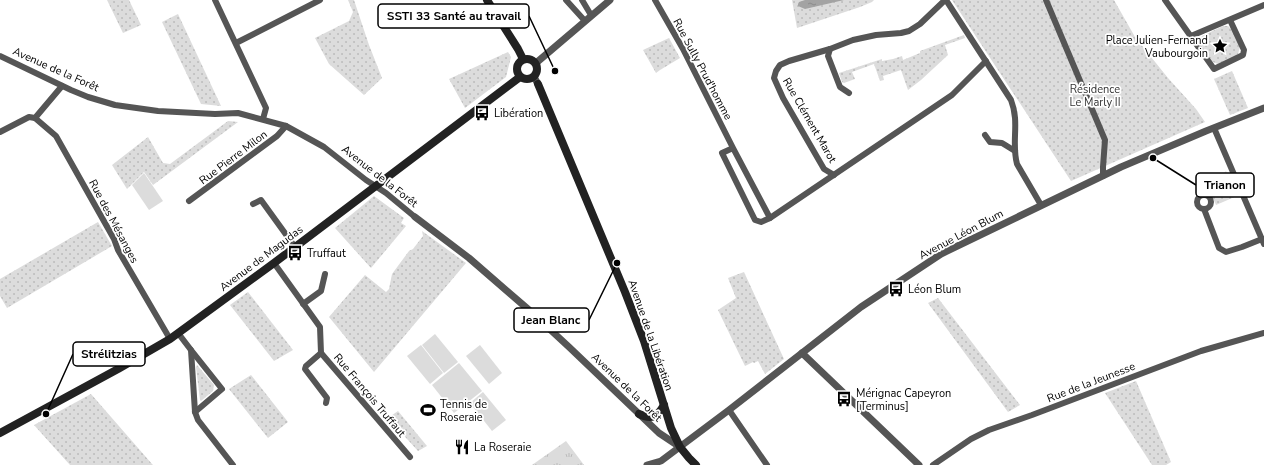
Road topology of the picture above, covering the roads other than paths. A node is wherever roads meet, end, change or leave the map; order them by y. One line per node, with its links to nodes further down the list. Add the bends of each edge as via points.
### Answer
1 (215, 0): 16 (street)
2 (320, 0): 16 (street)
3 (487, 0): 19 (main road)
4 (566, 0): 14 (street)
5 (582, 0): 12 (street)
6 (655, 0): 34 (street, Rue Sully Prud'homme)
7 (946, 0): 17 (street, Rue Clément Marot, via 910,31 853,40); 20 (street)
8 (1046, 0): 37 (street, via 1105,140)
9 (1165, 0): 15 (street)
10 (605, 1): 12 (street)
11 (1264, 5): 13 (street)
12 (591, 15): 14 (street)
13 (1230, 20): 15 (street); 15 (street, via 1244,50 1243,55 1214,69)
14 (584, 21): 21 (street)
15 (1191, 36)
16 (236, 43): 29 (street, via 266,108)
17 (830, 49): 26 (street, via 828,56 840,87); 36 (street, Rue Clément Marot, via 789,60 780,65 774,78 824,169)
18 (0, 56): 25 (street, Avenue de la Forêt)
19 (522, 59): 21 (main road, via 531,59); 22 (main road, via 516,67)
20 (986, 62): 35 (street, via 1014,107); 36 (street, via 952,95)
21 (536, 63): 23 (main road)
22 (520, 77): 23 (main road); 38 (main road, Avenue de Magudas)
23 (534, 77): 24 (street, Avenue de la Libération)
24 (538, 84): 57 (main road, Avenue de la Libération, via 625,292)
25 (62, 86): 28 (street); 29 (street, Avenue de la Forêt, via 114,105 215,114 238,113)
26 (849, 93)
27 (1264, 108): 31 (street, Avenue Léon Blum)
28 (35, 118): 32 (street, via 28,117); 52 (street, Rue des Mésanges, via 56,136)
29 (263, 119): 30 (street, Avenue de la Forêt)
30 (286, 126): 38 (street, Avenue de la Forêt, via 324,147); 39 (street, Rue Pierre Milon, via 277,136)
31 (1214, 128): 37 (street, Avenue Léon Blum); 45 (street)
32 (0, 132)
33 (985, 135): 35 (street, via 990,142 1002,143)
34 (733, 148): 44 (street, Rue Sully Prud'homme); 44 (street, via 722,153 755,220 761,222)
35 (1015, 151): 41 (street, via 1020,171)
36 (834, 175): 44 (street)
37 (1103, 176): 41 (street, Avenue Léon Blum)
38 (376, 186): 43 (street, Avenue de la Forêt); 46 (main road, Avenue de Magudas)
39 (189, 201)
40 (253, 204): 46 (street, via 261,200)
41 (1041, 205): 55 (street, Avenue Léon Blum, via 941,254 876,296)
42 (1204, 209): 45 (street, via 1219,248 1226,252)
43 (414, 216): 60 (street, Avenue de la Forêt, via 469,258 529,310)
44 (770, 218)
45 (1263, 241)
46 (296, 247): 47 (main road, Avenue de Magudas)
47 (274, 263): 49 (street, Rue François Truffaut); 50 (main road, Avenue de Magudas)
48 (325, 274): 49 (street, via 321,291)
49 (303, 304): 54 (street, Rue François Truffaut, via 320,327)
50 (178, 333): 52 (main road, Avenue de Magudas); 53 (street)
51 (1264, 333): 69 (street, Rue de la Jeunesse, via 1201,351 989,430)
52 (170, 339): 61 (main road, Avenue de Magudas)
53 (191, 350): 59 (street); 59 (street, via 222,389)
54 (321, 353): 56 (street, via 305,369 327,398); 63 (street, Rue François Truffaut)
55 (802, 353): 58 (street, Avenue Léon Blum); 68 (street)
56 (326, 403)
57 (664, 405): 60 (main road, via 658,414 652,417); 62 (main road, Avenue de la Libération)
58 (729, 410): 62 (street, Avenue Léon Blum); 67 (street)
59 (195, 412): 64 (street, via 203,428)
60 (639, 414): 62 (street, Avenue de la Forêt, via 659,433)
61 (1, 430)
62 (680, 447): 65 (street, Avenue Léon Blum, via 661,461); 66 (main road, Avenue de la Libération)
63 (410, 457)
64 (233, 465)
65 (647, 465)
66 (696, 465)
67 (767, 465)
68 (919, 465)
69 (933, 465)

